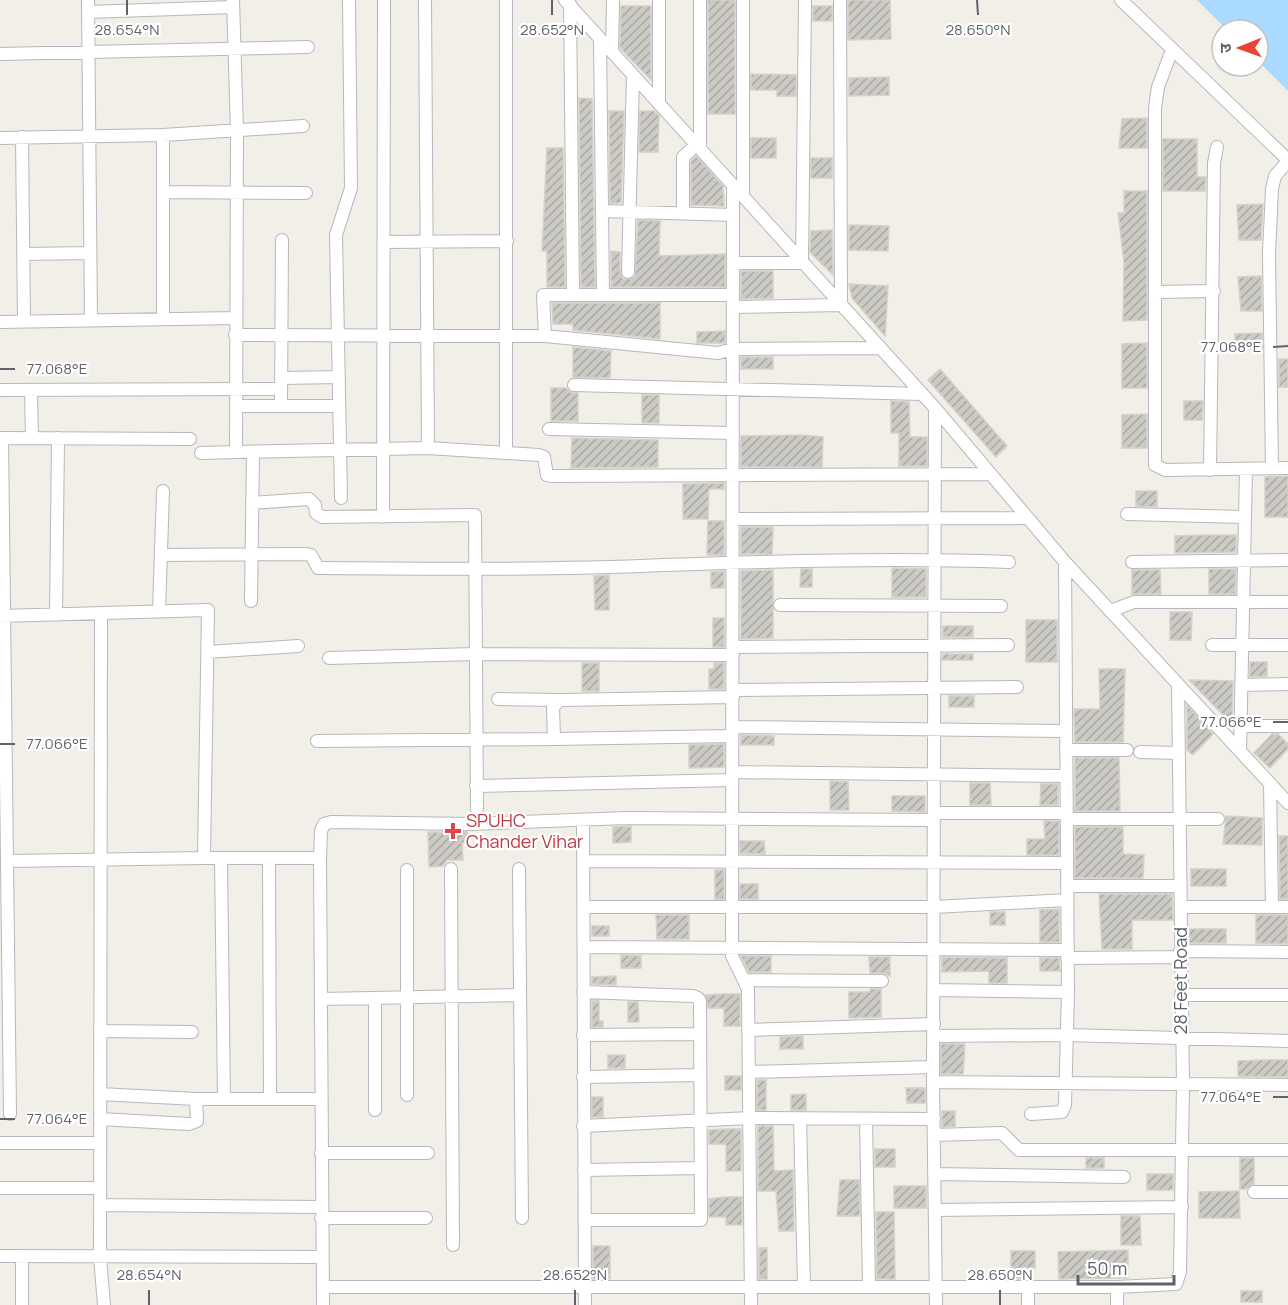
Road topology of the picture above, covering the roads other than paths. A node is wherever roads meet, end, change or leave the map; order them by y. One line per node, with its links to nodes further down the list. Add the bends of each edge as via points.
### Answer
1 (349, 0): 64 (street, via 351,188 336,235)
2 (384, 0): 45 (street)
3 (425, 0): 43 (street)
4 (506, 0): 44 (street)
5 (613, 0): 20 (street)
6 (659, 0): 23 (street)
7 (700, 0): 30 (street)
8 (743, 0): 37 (street)
9 (805, 0): 49 (street)
10 (840, 0): 56 (street)
11 (1121, 0): 18 (street)
12 (568, 2): 15 (street); 53 (street)
13 (233, 4): 14 (street); 17 (street)
14 (88, 6): 19 (street)
15 (600, 39): 20 (street); 38 (street)
16 (308, 47): 17 (street)
17 (233, 50): 19 (street); 25 (street)
18 (1172, 50): 32 (street); 52 (street, via 1156,98)
19 (88, 51): 21 (street); 26 (street)
20 (612, 52): 22 (street)
21 (0, 54)
22 (633, 75): 23 (street); 39 (street)
23 (659, 104): 30 (street)
24 (303, 126): 25 (street)
25 (237, 130): 27 (street); 35 (street)
26 (90, 135): 27 (street); 28 (street); 46 (street)
27 (164, 135): 34 (street)
28 (22, 137): 29 (street); 47 (street)
29 (0, 138)
30 (698, 147): 33 (street); 40 (street, via 683,157)
31 (1217, 147): 51 (street)
32 (1288, 160): 96 (street, via 1275,176 1272,189 1269,254)
33 (733, 185): 37 (street); 41 (street)
34 (164, 192): 35 (street); 58 (street)
35 (236, 193): 36 (street); 57 (street)
36 (306, 193)
37 (743, 196): 49 (street)
38 (602, 211): 39 (street); 54 (street)
39 (629, 211): 40 (street); 50 (street)
40 (683, 213): 41 (street)
41 (733, 215): 48 (street)
42 (282, 240): 63 (street)
43 (426, 241): 44 (street); 45 (street); 68 (street)
44 (507, 241): 66 (street)
45 (384, 242): 65 (street)
46 (90, 253): 47 (street); 59 (street)
47 (23, 254): 61 (street)
48 (733, 263): 49 (street); 55 (street)
49 (802, 263): 56 (street)
50 (628, 272)
51 (1214, 291): 52 (street); 99 (street)
52 (1155, 292): 99 (street, via 1155,465 1165,470)
53 (573, 295): 54 (street); 67 (street, via 543,295)
54 (603, 295): 55 (street)
55 (733, 301): 56 (street); 70 (street)
56 (842, 305): 69 (street)
57 (235, 318): 58 (street); 62 (street)
58 (163, 319): 59 (street)
59 (91, 320): 61 (street)
60 (0, 322): 61 (street)
61 (24, 322)
62 (236, 335): 63 (street); 74 (street)
63 (282, 336): 64 (street); 72 (street)
64 (339, 336): 65 (street); 71 (street)
65 (384, 336): 68 (street); 90 (street)
66 (507, 336): 67 (street); 68 (street); 94 (street)
67 (545, 336): 70 (street, via 718,353)
68 (427, 337): 89 (street)
69 (880, 348): 70 (street); 78 (street)
70 (733, 349): 77 (street)
71 (339, 377): 72 (street); 81 (street)
72 (281, 383): 74 (street); 80 (street)
73 (574, 385): 77 (street)
74 (236, 389): 76 (street); 79 (street)
75 (0, 390): 76 (street)
76 (31, 390): 86 (street)
77 (733, 390): 78 (street); 84 (street)
78 (922, 394): 82 (street)
79 (236, 406): 80 (street); 92 (street)
80 (281, 406): 81 (street)
81 (339, 406): 91 (street)
82 (934, 408): 100 (street); 101 (street)
83 (549, 429): 84 (street)
84 (733, 433): 102 (street)
85 (1, 438): 86 (street); 132 (street)
86 (32, 438): 87 (street)
87 (58, 438): 88 (street); 131 (street)
88 (190, 439)
89 (428, 448): 90 (street); 94 (street)
90 (384, 449): 91 (street); 107 (street)
91 (340, 450): 93 (street); 104 (street)
92 (236, 452): 93 (street); 95 (street)
93 (253, 452): 105 (street)
94 (506, 452): 102 (street, via 544,457 547,475 552,476)
95 (201, 453)
96 (1272, 468): 97 (street); 98 (street)
97 (1288, 468)
98 (1246, 469): 99 (street); 109 (street)
99 (1210, 470)
100 (934, 474): 101 (street); 102 (street); 108 (street)
101 (991, 474): 110 (street)
102 (733, 476): 111 (street)
103 (163, 491): 112 (street)
104 (341, 498)
105 (252, 502): 107 (street, via 309,499 322,517); 113 (street)
106 (1127, 514): 109 (street)
107 (383, 517): 121 (street, via 475,515)
108 (934, 517): 110 (street); 111 (street); 114 (street)
109 (1245, 517): 116 (street)
110 (1025, 518): 119 (street)
111 (733, 519): 117 (street)
112 (161, 555): 113 (street); 128 (street)
113 (250, 555): 121 (street, via 307,554 318,568); 122 (street)
114 (934, 560): 117 (street); 118 (street); 124 (street)
115 (1288, 560): 116 (street)
116 (1245, 561): 120 (street); 125 (street)
117 (733, 562): 121 (street); 139 (street)
118 (1009, 562)
119 (1065, 562): 129 (street); 154 (street)
120 (1132, 562)
121 (476, 569): 141 (street)
122 (251, 601)
123 (1288, 602): 125 (street)
124 (934, 603): 126 (street); 127 (street); 133 (street)
125 (1243, 603): 129 (street, via 1134,602); 136 (street)
126 (780, 605)
127 (1001, 606)
128 (159, 611): 130 (street); 140 (street, via 207,610)
129 (1110, 611): 143 (street)
130 (101, 613): 131 (street); 178 (street)
131 (56, 615): 132 (street)
132 (2, 616): 164 (street)
133 (934, 644): 134 (street); 139 (street); 147 (street)
134 (1008, 645)
135 (1212, 645): 136 (street)
136 (1243, 645): 137 (street); 145 (street)
137 (1288, 645)
138 (298, 646): 140 (street)
139 (733, 651): 141 (street); 148 (street)
140 (208, 652): 179 (street)
141 (475, 654): 142 (street); 158 (street)
142 (329, 658)
143 (1178, 684): 161 (street); 163 (street, 28 Feet Road)
144 (1288, 684): 145 (street)
145 (1241, 685): 151 (street)
146 (1017, 687): 147 (street)
147 (934, 688): 148 (street); 153 (street)
148 (733, 694): 150 (street); 155 (street)
149 (498, 699): 150 (street)
150 (560, 700): 156 (street, via 553,707)
151 (1240, 726): 152 (street); 161 (street)
152 (1288, 726)
153 (934, 731): 154 (street); 155 (street); 166 (street)
154 (1066, 731): 159 (street)
155 (732, 732): 156 (street); 165 (street)
156 (554, 739): 158 (street)
157 (317, 741): 158 (street)
158 (476, 741): 169 (street)
159 (1066, 750): 160 (street); 167 (street)
160 (1127, 750)
161 (1240, 751): 168 (street)
162 (1140, 753): 163 (street)
163 (1179, 753): 176 (street, 28 Feet Road)
164 (3, 755): 183 (street)
165 (732, 776): 166 (street); 169 (street); 177 (street)
166 (934, 776): 167 (street); 173 (street)
167 (1066, 776): 172 (street)
168 (1270, 783): 170 (street); 198 (street)
169 (476, 786): 171 (street)
170 (1288, 802)
171 (477, 809)
172 (1067, 816): 173 (street); 176 (street); 187 (street)
173 (934, 817): 177 (street); 186 (street)
174 (1218, 819): 176 (street)
175 (583, 820): 177 (street); 182 (street, via 470,824 331,822 324,824 321,831); 184 (street)
176 (1179, 820): 193 (street, 28 Feet Road)
177 (731, 821): 185 (street)
178 (100, 858): 179 (street); 183 (street); 221 (street)
179 (204, 858): 180 (street)
180 (220, 858): 181 (street); 240 (street)
181 (269, 858): 182 (street); 241 (street)
182 (320, 858): 218 (street)
183 (8, 861): 191 (street)
184 (584, 861): 185 (street); 196 (street)
185 (732, 862): 186 (street); 195 (street)
186 (934, 863): 187 (street); 197 (street)
187 (1067, 863): 192 (street)
188 (451, 869): 216 (street)
189 (519, 869): 212 (street)
190 (407, 870): 215 (street)
191 (4, 880): 228 (street)
192 (1067, 886): 193 (street); 194 (street)
193 (1180, 886): 200 (street, 28 Feet Road)
194 (1067, 900): 197 (street); 205 (street)
195 (732, 906): 196 (street); 197 (street); 202 (street)
196 (584, 907): 201 (street)
197 (934, 907): 203 (street)
198 (1272, 907): 199 (street); 200 (street)
199 (1288, 907)
200 (1180, 908): 206 (street, 28 Feet Road)
201 (584, 947): 202 (street); 210 (street)
202 (733, 947): 203 (street); 207 (street, via 733,960)
203 (934, 949): 205 (street); 209 (street)
204 (1288, 952): 206 (street)
205 (1067, 954): 206 (street); 211 (street)
206 (1181, 954): 213 (street, 28 Feet Road)
207 (744, 980): 208 (street); 219 (street, via 748,989)
208 (882, 981)
209 (934, 990): 211 (street); 220 (street)
210 (583, 992): 223 (street, via 698,998); 224 (street)
211 (1068, 992): 225 (street)
212 (520, 995): 216 (street); 273 (street)
213 (1181, 995): 214 (street); 226 (street, 28 Feet Road)
214 (1288, 995)
215 (406, 997): 216 (street); 217 (street); 238 (street)
216 (453, 997): 275 (street)
217 (375, 998): 218 (street); 243 (street)
218 (321, 999): 242 (street)
219 (748, 1030): 220 (street); 230 (street)
220 (934, 1030): 225 (street); 229 (street)
221 (100, 1031): 222 (street); 237 (street)
222 (192, 1032)
223 (700, 1034): 224 (street); 231 (street)
224 (583, 1035): 232 (street)
225 (1066, 1035): 226 (street); 234 (street)
226 (1181, 1038): 227 (street); 236 (street, 28 Feet Road)
227 (1288, 1041)
228 (6, 1053): 244 (street)
229 (933, 1067): 230 (street); 233 (street)
230 (749, 1072): 246 (street)
231 (699, 1075): 232 (street); 251 (street)
232 (583, 1077): 252 (street)
233 (933, 1082): 234 (street); 250 (street)
234 (1066, 1082): 236 (street); 245 (street, via 1063,1111)
235 (1288, 1085): 236 (street)
236 (1183, 1086): 257 (street, 28 Feet Road)
237 (100, 1094): 239 (street); 247 (street)
238 (407, 1095)
239 (196, 1099): 240 (street); 247 (street, via 197,1121 189,1124)
240 (224, 1099): 241 (street)
241 (270, 1099): 242 (street)
242 (321, 1099): 258 (street)
243 (375, 1110)
244 (10, 1114)
245 (1032, 1114)
246 (750, 1118): 248 (street); 251 (street); 280 (street)
247 (100, 1119): 255 (street)
248 (800, 1119): 249 (street); 281 (street)
249 (866, 1119): 250 (street); 282 (street)
250 (934, 1119): 253 (street)
251 (700, 1120): 252 (street); 260 (street)
252 (583, 1126): 261 (street)
253 (934, 1135): 257 (street, via 1000,1133 1019,1150); 262 (street)
254 (0, 1143): 255 (street)
255 (100, 1143): 265 (street)
256 (1288, 1150): 257 (street)
257 (1182, 1151): 269 (street, 28 Feet Road)
258 (321, 1153): 259 (street); 271 (street)
259 (428, 1153)
260 (700, 1168): 261 (street); 274 (street, via 701,1220)
261 (584, 1170): 274 (street)
262 (934, 1174): 263 (street); 270 (street)
263 (1124, 1177)
264 (0, 1188): 265 (street)
265 (100, 1188): 268 (street)
266 (1254, 1192): 267 (street)
267 (1288, 1192)
268 (100, 1205): 271 (street); 278 (street)
269 (1182, 1207): 270 (street); 287 (street, 28 Feet Road, via 1179,1279 1172,1285)
270 (935, 1210): 283 (street)
271 (321, 1213): 272 (street); 279 (street)
272 (426, 1218)
273 (522, 1218)
274 (585, 1220): 285 (street)
275 (453, 1245)
276 (0, 1256): 277 (street)
277 (22, 1256): 278 (street); 288 (street)
278 (99, 1257): 279 (street); 289 (street)
279 (321, 1257): 284 (street)
280 (752, 1286): 281 (street); 285 (street); 292 (street)
281 (804, 1286): 282 (street)
282 (869, 1286): 283 (street)
283 (936, 1286): 286 (street); 293 (street)
284 (323, 1287): 285 (street); 290 (street)
285 (585, 1287): 291 (street)
286 (1028, 1287): 287 (street); 294 (street)
287 (1117, 1287): 295 (street)
288 (22, 1305)
289 (105, 1305)
290 (323, 1305)
291 (585, 1305)
292 (751, 1305)
293 (936, 1305)
294 (1028, 1305)
295 (1117, 1305)

